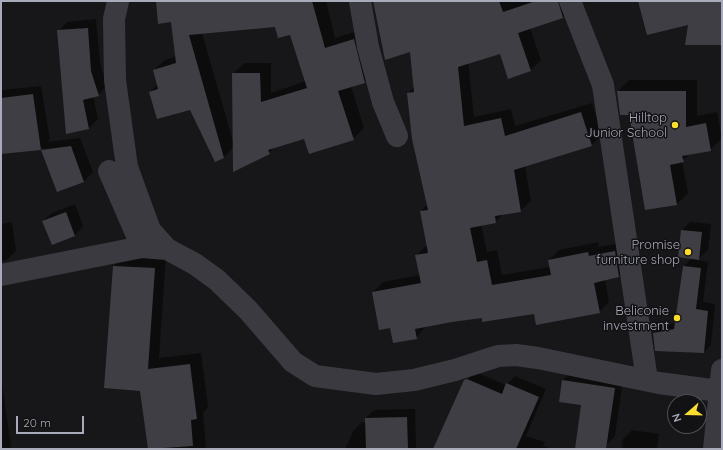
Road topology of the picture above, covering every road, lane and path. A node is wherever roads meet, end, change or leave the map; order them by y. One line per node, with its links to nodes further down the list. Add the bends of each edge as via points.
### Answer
1 (118, 1): 7 (street, via 114,19 115,80 127,167 150,230)
2 (360, 1): 4 (street, via 368,47 383,102)
3 (570, 1): 9 (street, via 605,92)
4 (397, 136)
5 (109, 171): 6 (street)
6 (142, 247): 7 (street); 8 (street)
7 (167, 249): 9 (street, via 195,264 217,280 248,310 292,362 315,376 376,384 414,380 498,356 516,355)
8 (1, 275)
9 (647, 380): 10 (street)
10 (720, 380): 11 (street)
11 (714, 449)

